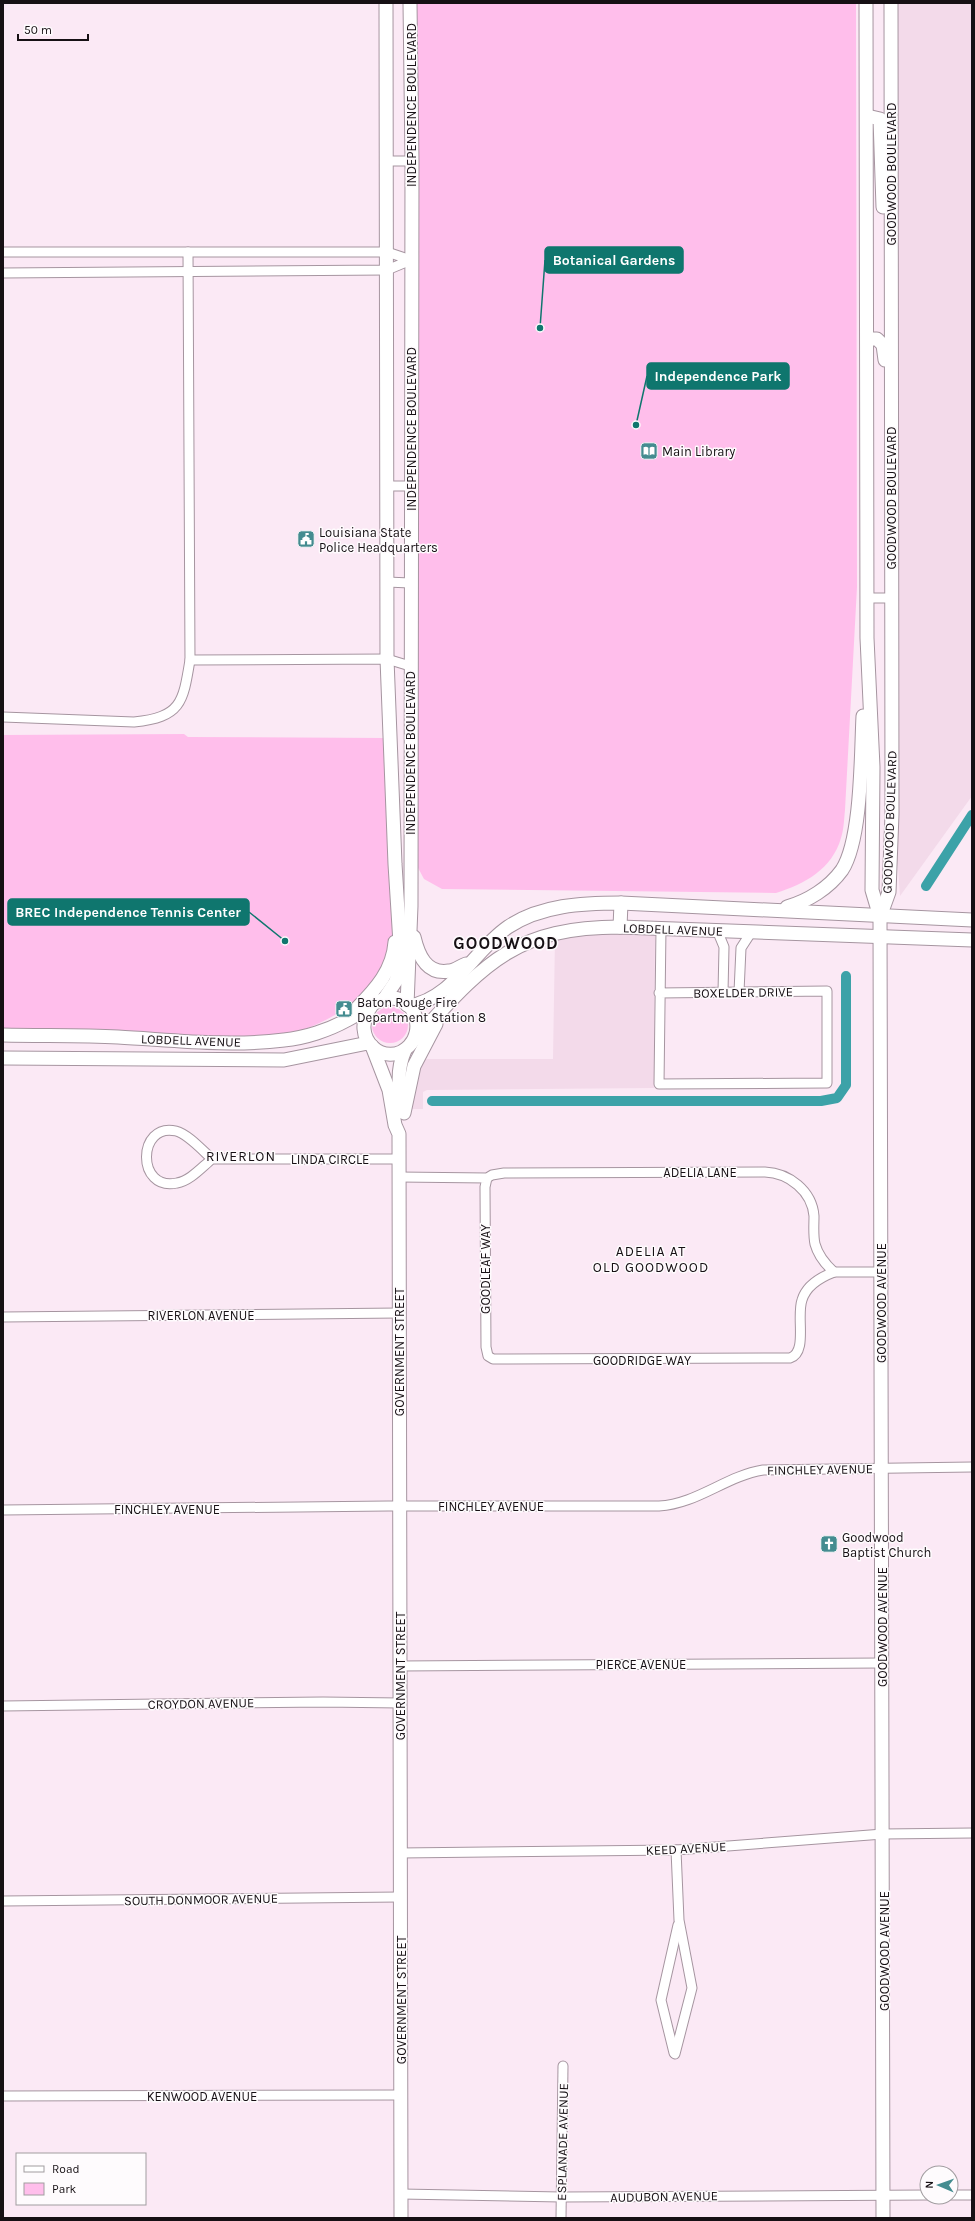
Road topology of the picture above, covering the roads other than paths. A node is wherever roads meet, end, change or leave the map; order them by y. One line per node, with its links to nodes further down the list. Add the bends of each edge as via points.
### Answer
1 (386, 3): 7 (main road, INDEPENDENCE BOULEVARD)
2 (410, 3): 6 (main road, INDEPENDENCE BOULEVARD)
3 (866, 3): 5 (main road, GOODWOOD BOULEVARD)
4 (891, 3): 8 (main road, GOODWOOD BOULEVARD)
5 (867, 116): 8 (main road, via 880,119 883,214); 16 (main road, GOODWOOD BOULEVARD)
6 (412, 161): 7 (street); 12 (main road, INDEPENDENCE BOULEVARD)
7 (387, 162): 11 (main road, INDEPENDENCE BOULEVARD)
8 (891, 240): 17 (main road, GOODWOOD BOULEVARD)
9 (3, 252): 10 (street)
10 (188, 252): 11 (street); 14 (street)
11 (387, 252): 12 (street); 13 (main road, INDEPENDENCE BOULEVARD)
12 (411, 260): 13 (street); 19 (main road, INDEPENDENCE BOULEVARD)
13 (387, 270): 14 (street); 18 (main road, INDEPENDENCE BOULEVARD)
14 (189, 272): 15 (street); 26 (street)
15 (3, 273)
16 (868, 339): 17 (main road, via 877,339 883,345); 22 (main road, GOODWOOD BOULEVARD)
17 (891, 389): 23 (main road, GOODWOOD BOULEVARD)
18 (387, 486): 19 (street); 20 (main road, INDEPENDENCE BOULEVARD)
19 (410, 486): 21 (main road, INDEPENDENCE BOULEVARD)
20 (387, 582): 21 (street); 25 (main road, INDEPENDENCE BOULEVARD)
21 (410, 583): 27 (main road, INDEPENDENCE BOULEVARD)
22 (867, 598): 23 (street); 24 (main road, GOODWOOD BOULEVARD)
23 (891, 598): 30 (main road, GOODWOOD BOULEVARD)
24 (867, 638): 29 (main road, GOODWOOD BOULEVARD); 32 (main road, via 855,835 842,869 824,888 801,903)
25 (387, 659): 26 (street); 27 (street); 33 (main road, INDEPENDENCE BOULEVARD)
26 (190, 660): 28 (street, via 185,691 176,708 155,719 134,722)
27 (410, 666): 36 (main road, INDEPENDENCE BOULEVARD)
28 (3, 717)
29 (873, 767): 30 (main road, via 879,804); 34 (main road, GOODWOOD BOULEVARD, via 872,890)
30 (892, 814): 34 (main road, GOODWOOD BOULEVARD, via 889,892)
31 (620, 904): 32 (main road, LOBDELL AVENUE); 37 (main road, LOBDELL AVENUE, via 558,907 537,913); 38 (main road)
32 (776, 910): 34 (main road, LOBDELL AVENUE)
33 (398, 916): 49 (main road, via 401,967 396,981); 53 (main road, via 395,948 388,969 378,987)
34 (880, 916): 35 (main road, LOBDELL AVENUE); 42 (main road, GOODWOOD AVENUE)
35 (972, 920)
36 (411, 926): 45 (main road, via 418,952 431,968 450,971); 51 (main road)
37 (509, 927): 44 (main road); 45 (main road, LOBDELL AVENUE)
38 (620, 927): 39 (main road, LOBDELL AVENUE); 44 (main road, LOBDELL AVENUE, via 597,927 556,933)
39 (661, 928): 40 (main road, LOBDELL AVENUE); 48 (street)
40 (718, 930): 41 (main road, LOBDELL AVENUE); 46 (street, via 724,946)
41 (752, 931): 42 (main road, LOBDELL AVENUE); 47 (street, via 741,948)
42 (880, 937): 43 (main road, LOBDELL AVENUE); 67 (main road, GOODWOOD AVENUE)
43 (972, 940)
44 (518, 946): 52 (main road, LOBDELL AVENUE, via 477,974)
45 (470, 962): 51 (main road, LOBDELL AVENUE, via 439,996)
46 (724, 992): 47 (street, BOXELDER DRIVE); 48 (street, BOXELDER DRIVE)
47 (739, 992): 48 (street, BOXELDER DRIVE, via 827,991 827,1083 659,1084)
48 (659, 993)
49 (384, 999): 50 (main road); 51 (main road, via 398,999)
50 (372, 1005): 53 (main road, LOBDELL AVENUE); 55 (main road, via 362,1024 363,1032)
51 (408, 1006): 56 (main road, via 413,1011 418,1027)
52 (440, 1012): 56 (main road, LOBDELL AVENUE); 60 (main road, via 414,1066)
53 (348, 1020): 54 (main road, LOBDELL AVENUE, via 310,1035 264,1042)
54 (3, 1035)
55 (370, 1044): 56 (main road, via 383,1053 398,1053); 57 (main road, LOBDELL AVENUE); 59 (main road, GOVERNMENT STREET)
56 (409, 1045): 60 (main road, GOVERNMENT STREET, via 400,1061 398,1079)
57 (349, 1047): 58 (main road, LOBDELL AVENUE, via 284,1060); 59 (main road, via 369,1057)
58 (3, 1058)
59 (380, 1067): 61 (main road, GOVERNMENT STREET)
60 (404, 1114): 61 (main road, GOVERNMENT STREET, via 404,1125)
61 (399, 1134): 62 (main road, GOVERNMENT STREET)
62 (399, 1158): 63 (street, LINDA CIRCLE); 64 (main road, GOVERNMENT STREET)
63 (212, 1159): 63 (street, via 176,1131 156,1135 148,1144 147,1166 152,1176 166,1184 178,1183 192,1176)
64 (399, 1177): 65 (street, ADELIA LANE); 68 (main road, GOVERNMENT STREET)
65 (488, 1178): 66 (street, ADELIA LANE, via 504,1173 779,1174 790,1179 806,1195 814,1215 815,1245 822,1259); 70 (street, GOODLEAF WAY, via 485,1187 486,1347)
66 (834, 1272): 67 (street); 70 (street, GOODRIDGE WAY, via 817,1281 803,1297 800,1310 800,1349 794,1357 783,1360)
67 (881, 1272): 72 (main road, GOODWOOD AVENUE)
68 (399, 1313): 69 (street, RIVERLON AVENUE); 73 (main road, GOVERNMENT STREET)
69 (3, 1316)
70 (490, 1358)
71 (972, 1466): 72 (street, FINCHLEY AVENUE)
72 (881, 1468): 73 (street, FINCHLEY AVENUE, via 755,1471 733,1478 689,1500 671,1505); 75 (main road, GOODWOOD AVENUE)
73 (400, 1506): 74 (street, FINCHLEY AVENUE); 76 (main road, GOVERNMENT STREET)
74 (3, 1510)
75 (882, 1663): 76 (street, PIERCE AVENUE); 80 (main road, GOODWOOD AVENUE)
76 (400, 1666): 77 (main road, GOVERNMENT STREET)
77 (400, 1703): 78 (street, CROYDON AVENUE); 82 (main road, GOVERNMENT STREET)
78 (3, 1706)
79 (972, 1832): 80 (street, KEED AVENUE)
80 (883, 1834): 81 (street, KEED AVENUE); 90 (main road, GOODWOOD AVENUE)
81 (676, 1850): 82 (street, KEED AVENUE); 85 (street)
82 (400, 1852): 83 (main road, GOVERNMENT STREET)
83 (400, 1897): 84 (street, SOUTH DONMOOR AVENUE); 87 (main road, GOVERNMENT STREET)
84 (3, 1901)
85 (679, 1920): 85 (street, via 692,1988 674,2054 661,2000)
86 (563, 2066): 94 (street, ESPLANADE AVENUE)
87 (400, 2095): 88 (street, KENWOOD AVENUE); 89 (main road, GOVERNMENT STREET)
88 (3, 2096)
89 (401, 2194): 94 (street, AUDUBON AVENUE); 95 (main road, GOVERNMENT STREET)
90 (883, 2195): 91 (street, AUDUBON AVENUE); 94 (street, AUDUBON AVENUE); 97 (main road, GOODWOOD AVENUE)
91 (919, 2195)
92 (959, 2195): 93 (street)
93 (972, 2195)
94 (562, 2197): 96 (street, ESPLANADE AVENUE)
95 (401, 2218)
96 (562, 2218)
97 (883, 2218)

